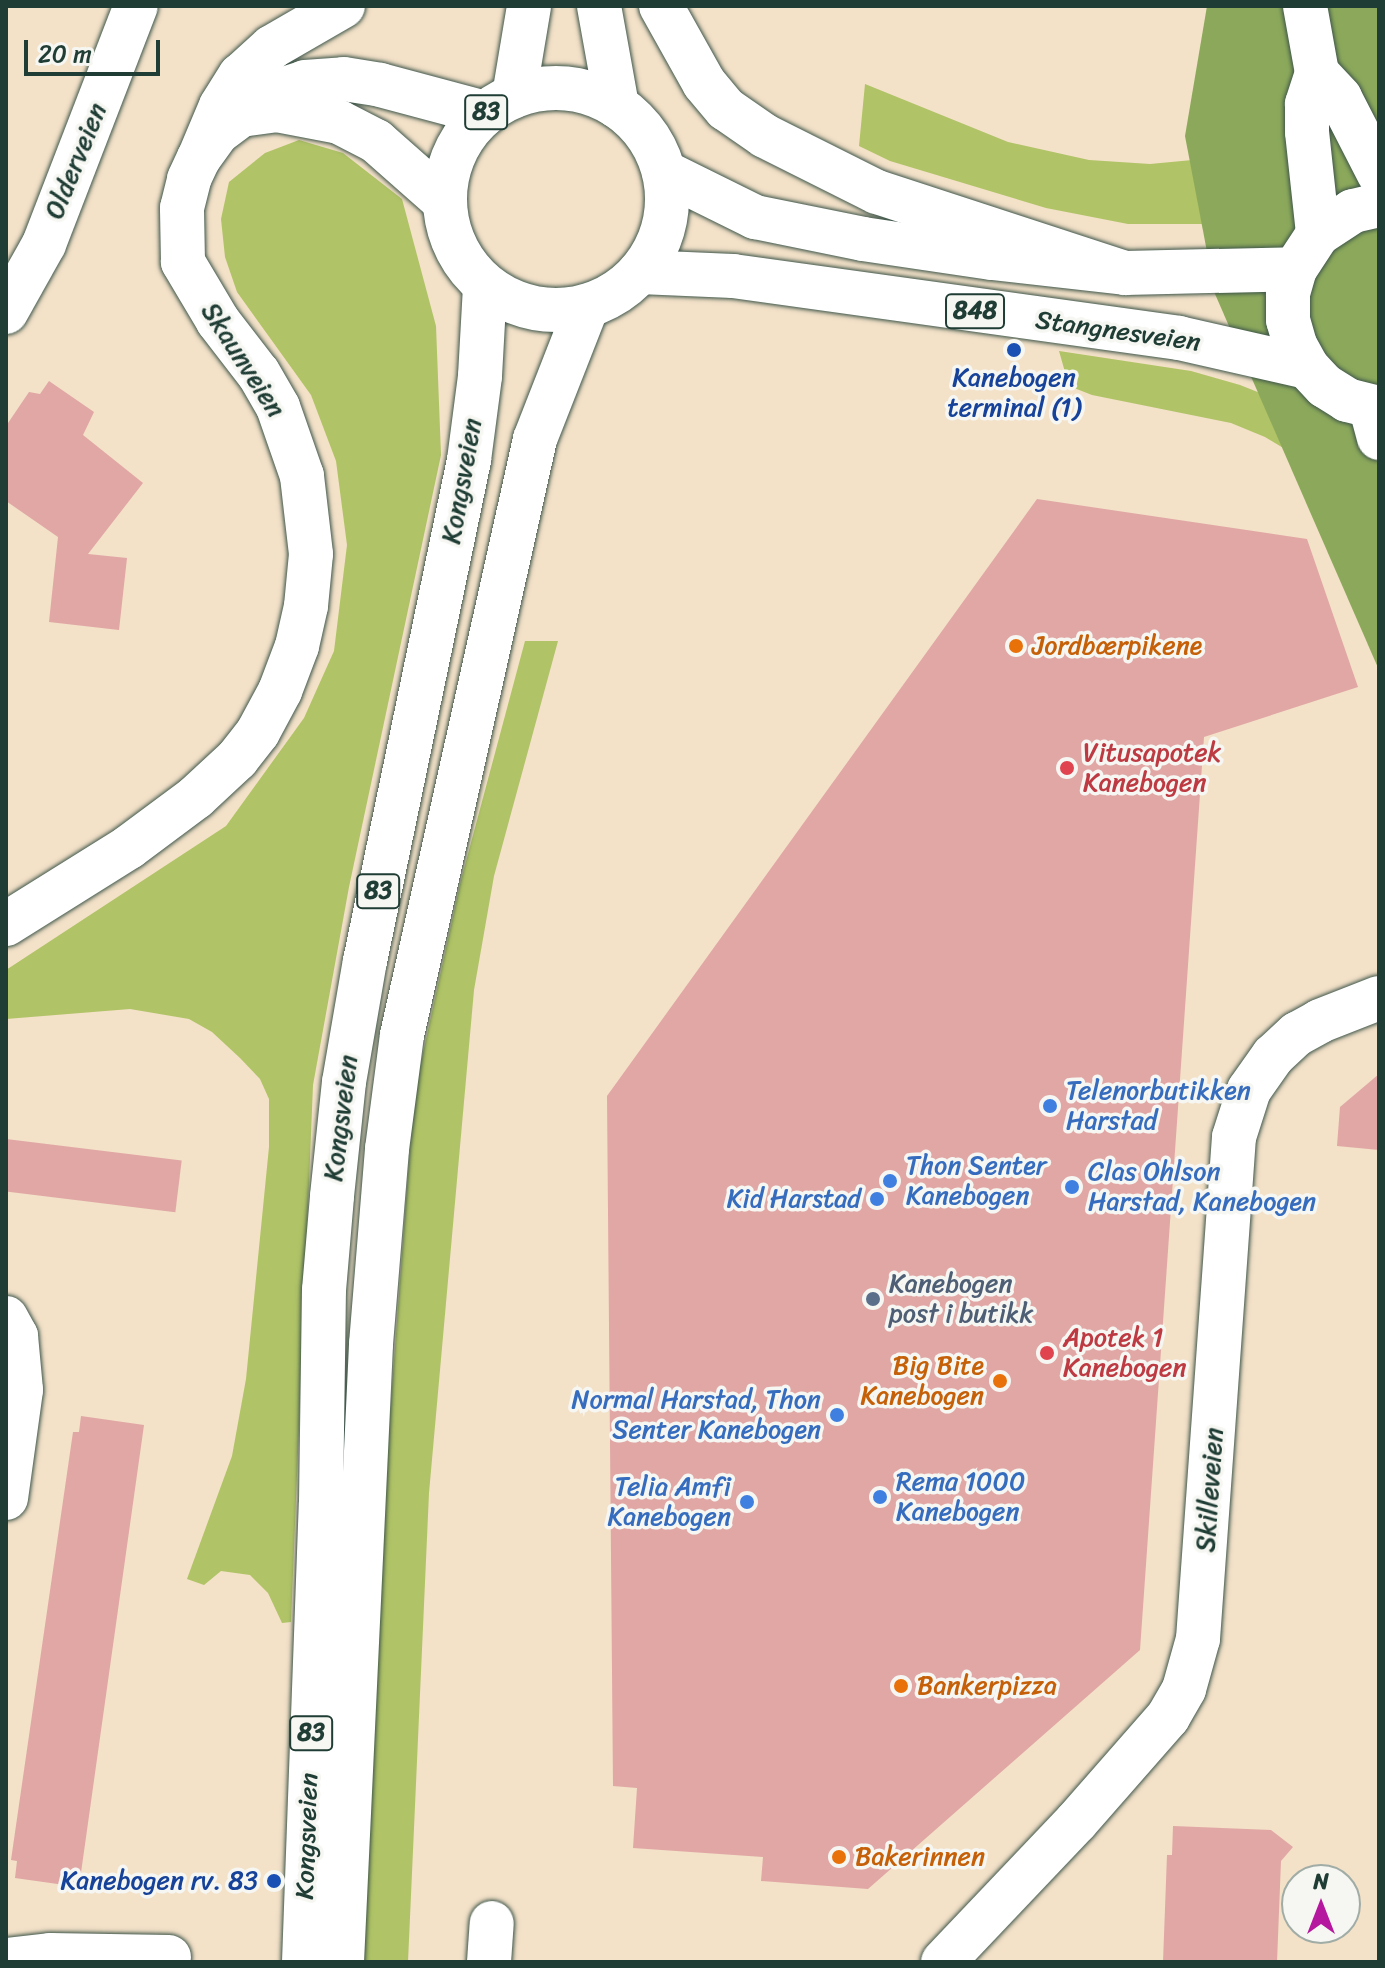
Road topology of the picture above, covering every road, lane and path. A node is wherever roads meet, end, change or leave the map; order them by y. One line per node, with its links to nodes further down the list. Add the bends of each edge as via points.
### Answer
1 (136, 6): 21 (main road, Olderveien, via 44,244)
2 (343, 6): 11 (main road, via 272,47 240,76)
3 (529, 6): 8 (main road, 83)
4 (599, 6): 9 (main road)
5 (661, 6): 18 (main road, via 704,83 726,109 765,136 877,192)
6 (1305, 6): 7 (main road)
7 (1317, 73): 13 (main road, via 1340,98); 16 (main road, Stangnesveien, via 1307,104)
8 (500, 104): 9 (main road, 83, via 531,90 567,88); 10 (main road, Skaunveien, via 344,79 305,82 272,93); 14 (main road, 83, via 454,152)
9 (617, 106): 12 (main road, 83, via 647,135)
10 (242, 114): 11 (main road, Skaunveien, via 217,133); 14 (main road, via 276,110 339,122 376,141)
11 (199, 158): 24 (main road, Skaunveien, via 182,208 183,262 278,407 302,476 311,554 297,646 280,691 237,759 129,847)
12 (664, 172): 17 (main road, 83, via 662,235); 18 (main road, 848, via 755,217 799,227)
13 (1379, 174)
14 (444, 201): 19 (main road, 83, via 451,239)
15 (1379, 205): 16 (main road, via 1353,211)
16 (1306, 251): 18 (main road, 848); 22 (main road, Stangnesveien / 848, via 1288,294 1288,320)
17 (640, 272): 20 (main road, 83, via 607,298); 22 (main road, Stangnesveien / 848, via 733,276 1179,338)
18 (1125, 273)
19 (485, 286): 20 (main road, 83, via 545,311); 30 (main road, Kongsveien / 83, via 469,460 344,1082 324,1290)
20 (587, 306): 31 (main road, Kongsveien / 83, via 535,439 402,1035 371,1344)
21 (6, 312)
22 (1307, 367): 23 (main road, Stangnesveien / 848, via 1325,386)
23 (1376, 418)
24 (6, 924)
25 (1379, 998): 32 (main road, Skilleveien, via 1320,1021 1273,1056 1249,1090 1234,1137 1198,1639 1184,1689 1168,1717 1076,1822)
26 (6, 1318): 27 (main road, via 16,1336 21,1390)
27 (6, 1498)
28 (169, 1957): 29 (main road, via 50,1955)
29 (6, 1960)
30 (304, 1962)
31 (342, 1962)
32 (943, 1962)

